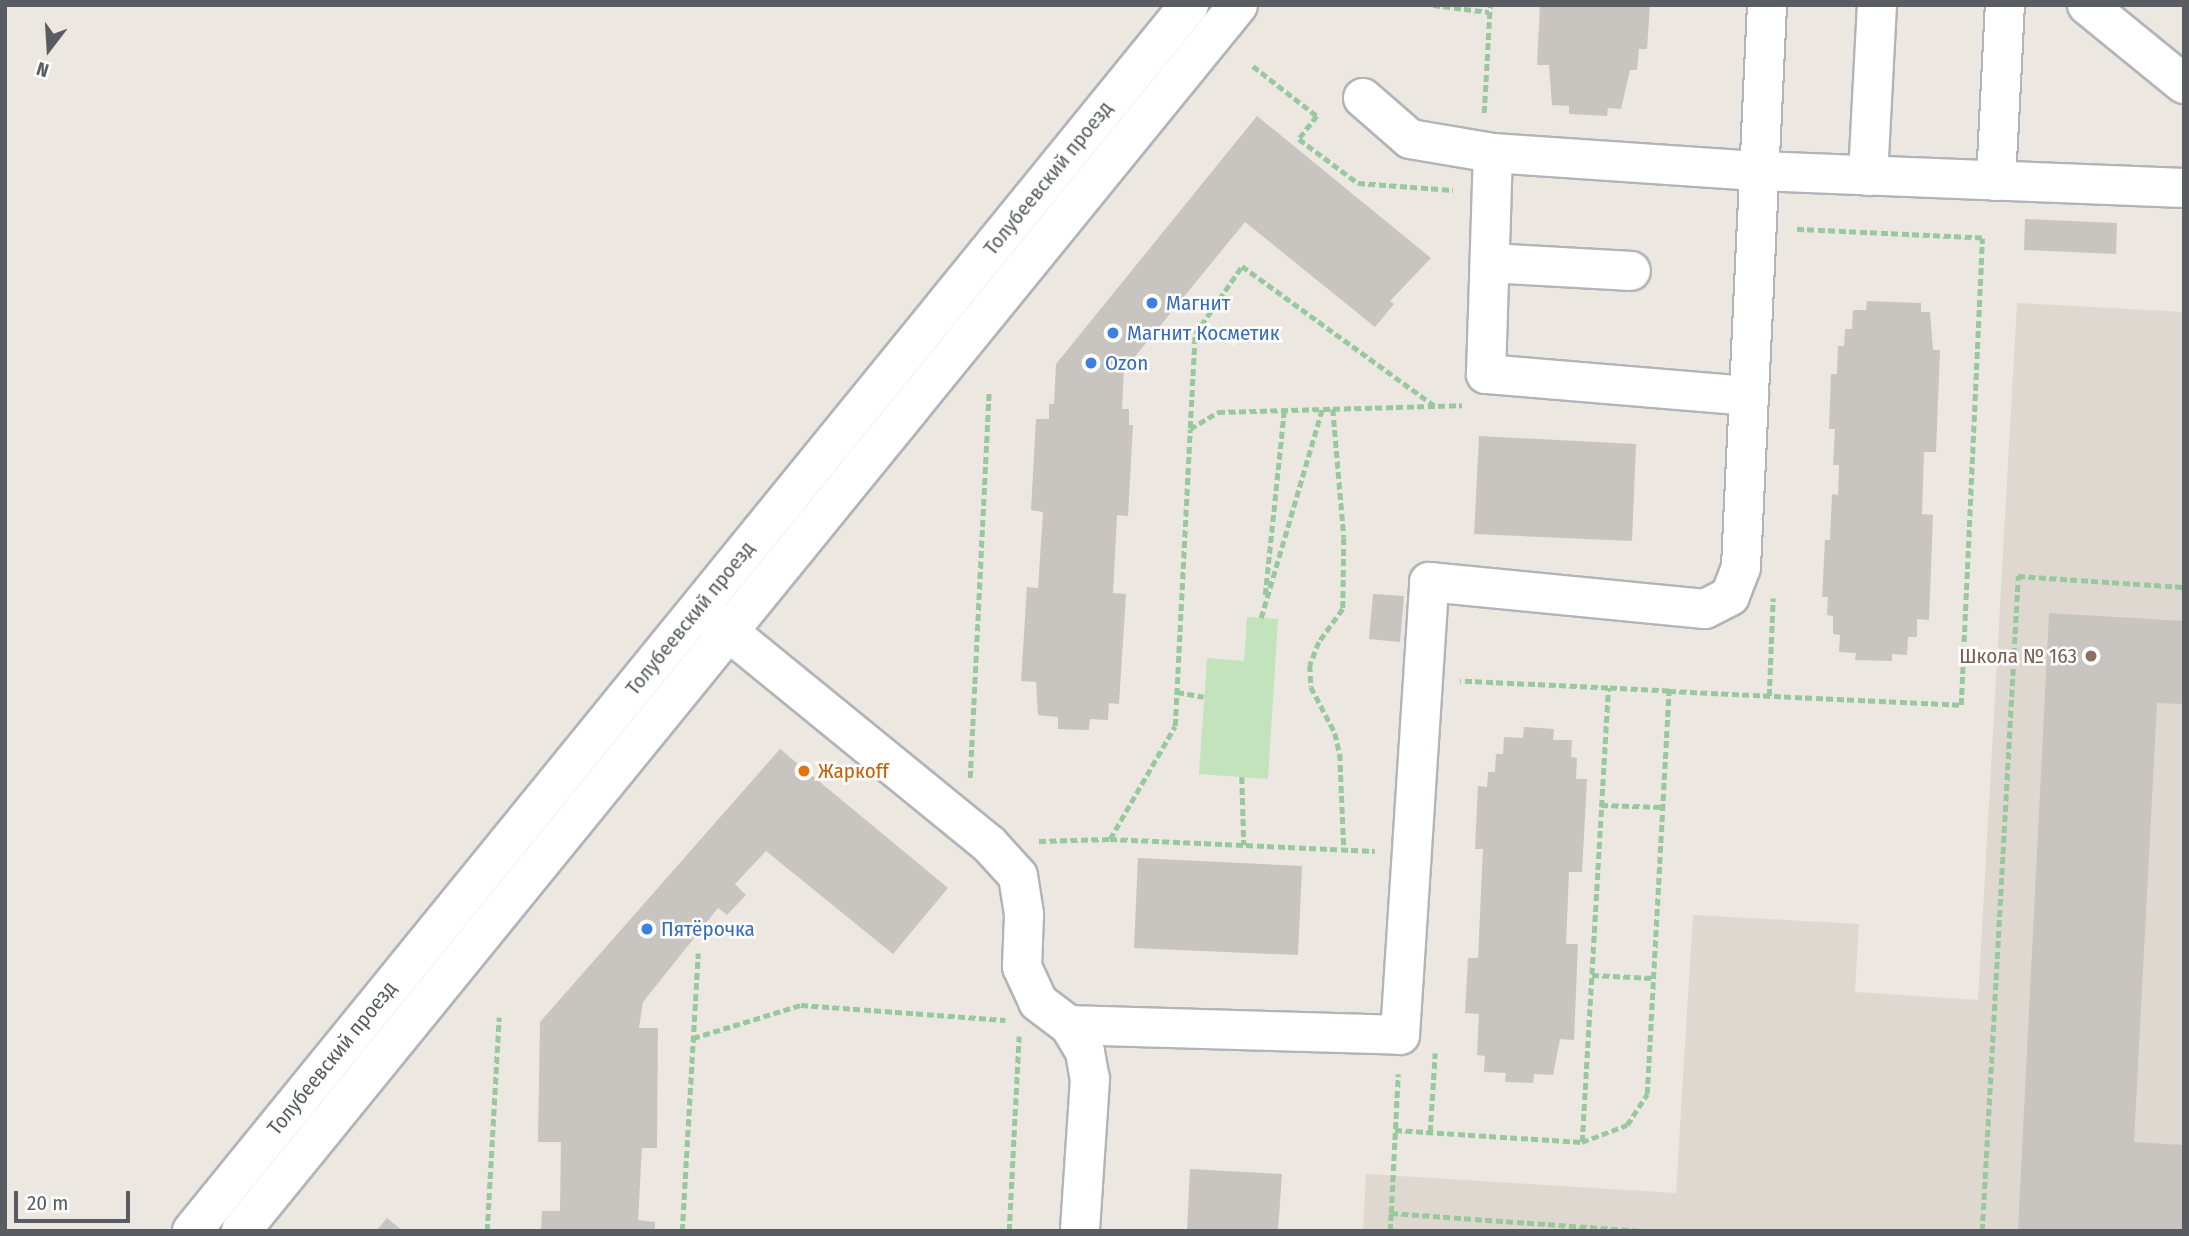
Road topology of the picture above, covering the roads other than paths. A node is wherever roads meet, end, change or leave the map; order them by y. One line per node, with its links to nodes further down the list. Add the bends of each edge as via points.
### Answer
1 (1189, 5): 17 (street, Толубеевский проезд)
2 (1238, 5): 18 (street, Толубеевский проезд)
3 (1767, 5): 10 (street)
4 (1877, 5): 11 (street)
5 (2005, 5): 12 (street)
6 (2087, 5): 7 (street)
7 (2184, 84)
8 (1363, 97): 9 (street, via 1410,139)
9 (1493, 153): 10 (street); 14 (street)
10 (1759, 172): 11 (street); 16 (street)
11 (1868, 176): 12 (street)
12 (1996, 181): 13 (street)
13 (2184, 188)
14 (1490, 263): 15 (street); 16 (street, via 1486,374)
15 (1631, 271)
16 (1749, 396): 19 (street, via 1741,567 1730,596 1705,609 1429,582 1400,1035)
17 (699, 607): 18 (street); 20 (street, Толубеевский проезд)
18 (728, 632): 19 (street, via 989,844 1018,876 1024,915 1022,967 1038,1002); 21 (street, Толубеевский проезд)
19 (1069, 1025): 22 (street, via 1085,1052 1090,1079)
20 (192, 1231)
21 (241, 1231)
22 (1080, 1231)

